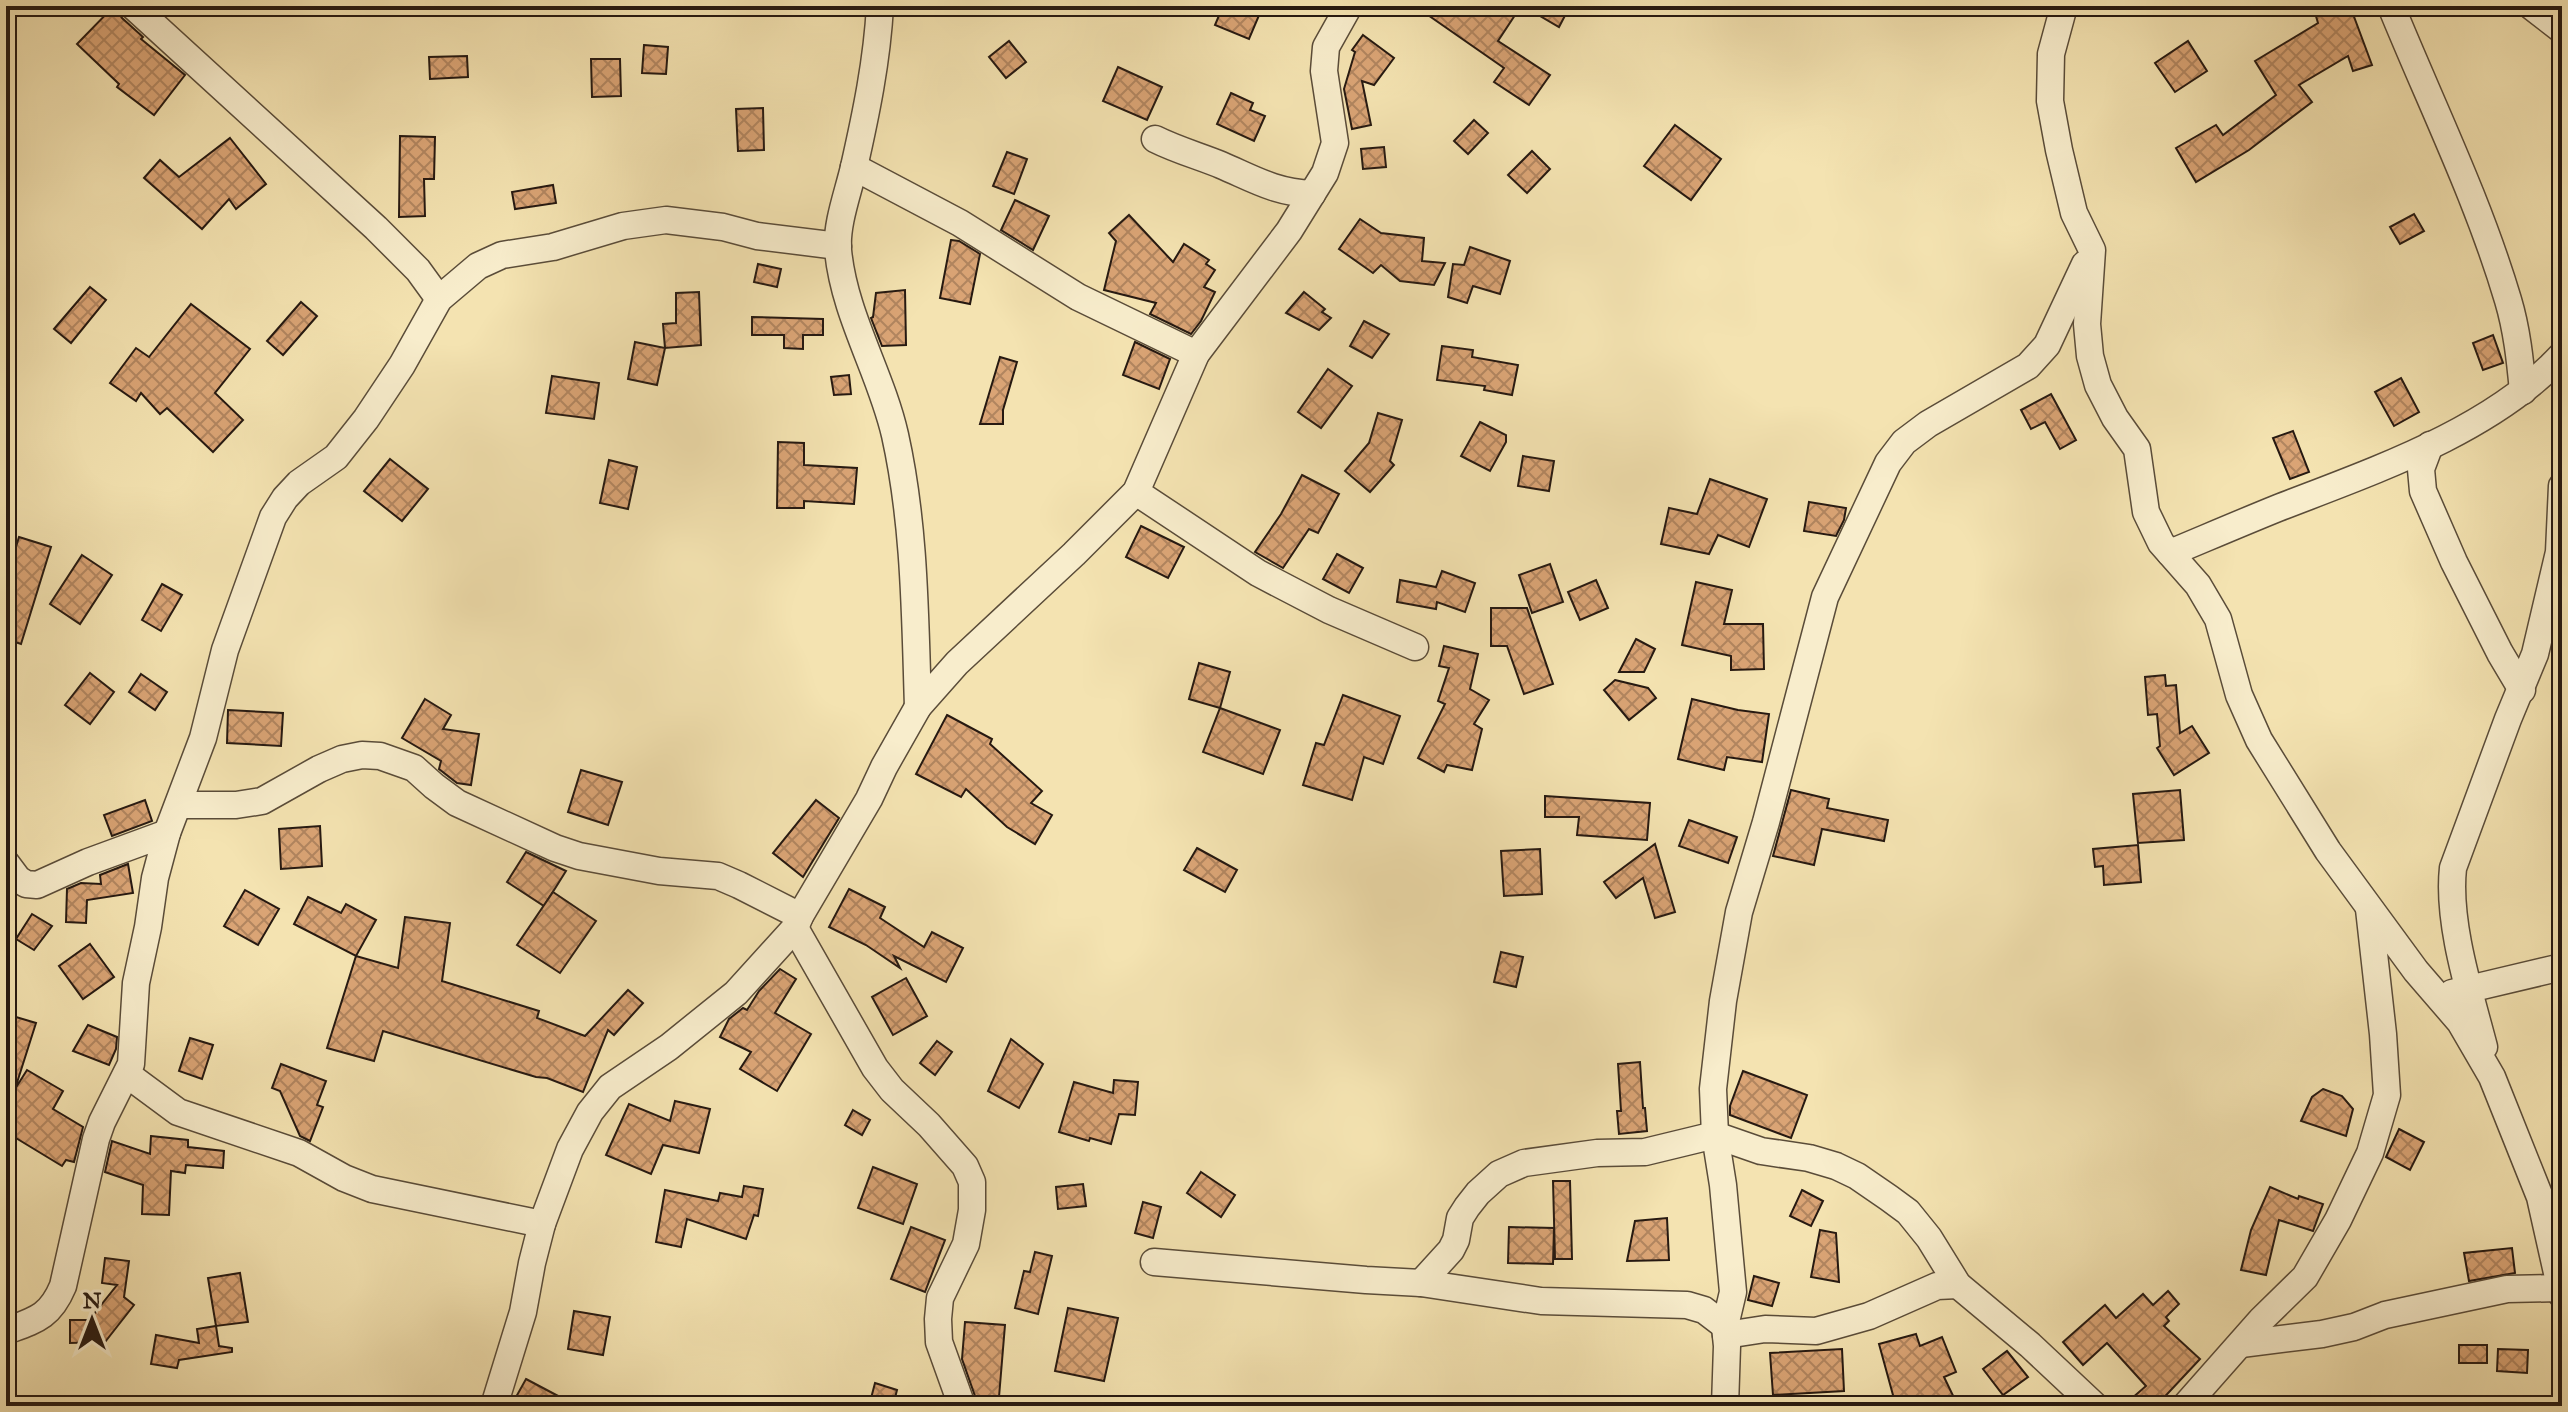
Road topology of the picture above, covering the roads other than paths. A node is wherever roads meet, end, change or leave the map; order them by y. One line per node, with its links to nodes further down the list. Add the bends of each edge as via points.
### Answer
1 (133, 6): 13 (street, via 376,228)
2 (880, 6): 9 (street, via 869,102)
3 (1349, 6): 10 (street, via 1326,47 1324,71 1335,143)
4 (2064, 6): 12 (street, via 2051,54 2050,101 2074,213)
5 (2391, 6): 16 (street, via 2473,195 2509,301)
6 (2531, 6): 7 (street)
7 (2562, 30)
8 (1155, 139): 10 (street, via 1258,183)
9 (854, 167): 11 (street); 14 (street, via 960,223 1078,297)
10 (1312, 194): 14 (street)
11 (838, 246): 13 (street, via 666,220 502,255 478,266); 23 (street, via 842,277 894,432 903,477 917,617)
12 (2092, 250): 20 (street, via 2090,356 2098,385 2137,449 2146,512); 34 (street, via 2047,345 2028,366 1904,442 1888,463 1825,597 1739,912 1713,1089)
13 (439, 299): 24 (street, via 402,365 349,441 299,483 273,517 225,650)
14 (1196, 354): 19 (street)
15 (2562, 355): 16 (street)
16 (2523, 391): 17 (street)
17 (2430, 445): 20 (street); 22 (street, via 2421,469 2423,491)
18 (2562, 486): 22 (street, via 2559,552)
19 (1136, 492): 21 (street, via 1258,573); 23 (street)
20 (2170, 553): 27 (street, via 2218,619 2239,695 2259,740)
21 (1415, 647)
22 (2522, 690): 30 (street, via 2453,868 2450,892)
23 (918, 707): 28 (street)
24 (179, 805): 25 (street); 28 (street, via 262,801 342,759 380,756 414,768 457,803 555,848 659,871 718,876)
25 (167, 833): 26 (street, via 37,885 18,879); 32 (street, via 136,983)
26 (6, 863)
27 (2369, 909): 31 (street); 42 (street, via 2387,1095 2379,1126 2322,1251 2305,1277)
28 (797, 922): 35 (street, via 736,993 610,1087 570,1149); 44 (street, via 875,1068 965,1166 972,1182 966,1244 940,1298 938,1319 939,1342)
29 (2562, 967): 30 (street)
30 (2469, 990): 31 (street); 33 (street)
31 (2437, 996): 33 (street, via 2460,1022)
32 (128, 1075): 35 (street, via 178,1112 299,1153 372,1189); 41 (street, via 96,1139 56,1304 45,1315)
33 (2492, 1077): 39 (street, via 2540,1197)
34 (1715, 1135): 37 (street, via 1645,1152 1524,1163 1499,1174 1467,1207 1451,1250); 38 (street, via 1857,1176 1908,1212); 40 (street, via 1733,1292)
35 (542, 1224): 43 (street, via 523,1312)
36 (1154, 1262): 37 (street)
37 (1421, 1283): 40 (street, via 1541,1301 1687,1305 1704,1310)
38 (1958, 1285): 40 (street, via 1937,1286 1816,1331); 46 (street)
39 (2561, 1291): 42 (street, via 2507,1289 2322,1334)
40 (1726, 1330): 45 (street)
41 (6, 1331)
42 (2241, 1344): 47 (street)
43 (494, 1406)
44 (962, 1406)
45 (1725, 1406)
46 (2095, 1406)
47 (2185, 1406)

